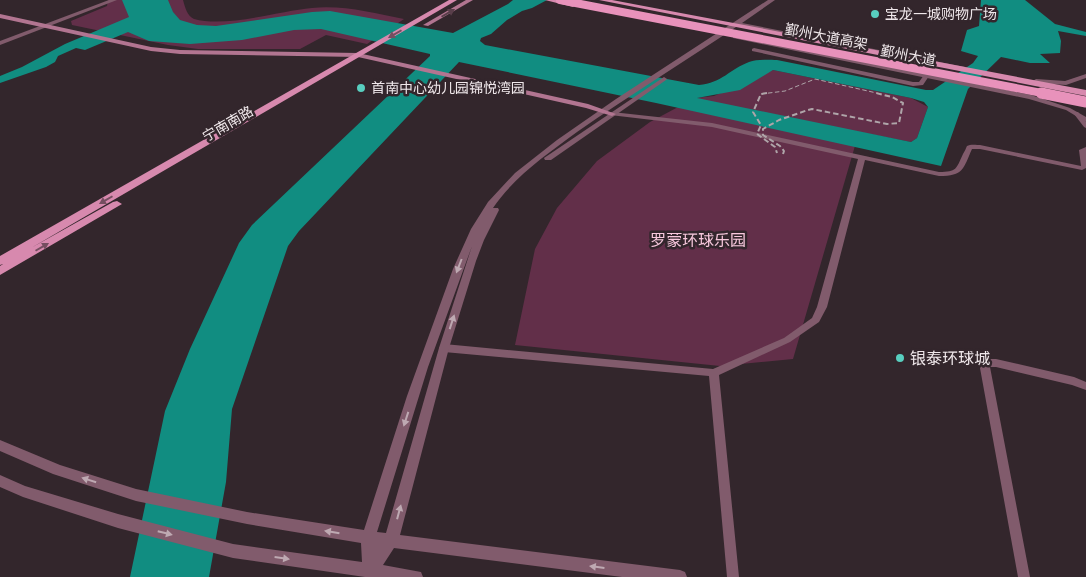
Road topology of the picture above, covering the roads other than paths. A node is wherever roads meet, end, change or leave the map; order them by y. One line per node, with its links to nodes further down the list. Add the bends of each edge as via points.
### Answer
1 (109, 0): 13 (street)
2 (114, 0): 13 (street)
3 (454, 0): 18 (main road, 宁南南路, one-way to 18, via 376,45)
4 (470, 0): 12 (main road, 宁南南路, one-way to 4)
5 (554, 0): 14 (main road, 鄞州大道); 25 (highway, 鄞州大道高架, bridge)
6 (581, 0): 25 (highway, 鄞州大道高架, bridge)
7 (602, 0): 11 (main road, 鄞州大道)
8 (772, 0): 11 (street)
9 (0, 16): 13 (main road)
10 (0, 20): 13 (main road)
11 (738, 24): 14 (street); 19 (main road, 鄞州大道)
12 (426, 25): 18 (main road, 宁南南路, via 387,48)
13 (39, 27): 15 (street); 16 (main road, via 82,34); 16 (main road, via 74,38)
14 (726, 34): 20 (street); 22 (main road, 鄞州大道); 26 (street); 26 (street, via 632,100)
15 (0, 41)
16 (114, 44): 18 (main road, via 150,53 193,57)
17 (754, 50): 20 (street, via 913,84 921,84)
18 (361, 58): 26 (main road); 32 (main road, 宁南南路, one-way to 32); 33 (main road, 宁南南路, one-way to 18)
19 (990, 74): 21 (street, via 1045,83 1066,83); 24 (main road, 鄞州大道)
20 (926, 76): 22 (street)
21 (1086, 76)
22 (945, 78): 23 (main road, 鄞州大道, bridge)
23 (981, 85): 25 (main road, 鄞州大道); 27 (street, via 1050,102)
24 (1086, 93)
25 (1086, 102)
26 (605, 112): 31 (street, via 712,125); 34 (street, one-way to 26, via 471,261 489,218 531,170); 39 (street, one-way to 39, via 526,166 497,196 480,220 430,346)
27 (1076, 114): 28 (street); 29 (street)
28 (1086, 120)
29 (1086, 126)
30 (1086, 149): 31 (street, via 1082,150 1085,166 1082,168 980,146 970,147 960,170 954,174 939,174)
31 (862, 158): 35 (street, via 816,320 787,340)
32 (0, 261)
33 (0, 271)
34 (444, 348): 35 (street); 40 (street, one-way to 34)
35 (714, 372): 44 (street)
36 (1086, 386): 45 (street, via 986,363)
37 (0, 445): 39 (street, one-way to 37, via 136,495 58,470)
38 (0, 481): 41 (street, one-way to 41, via 118,521 233,550)
39 (368, 538): 40 (street); 41 (street)
40 (391, 541): 41 (street); 43 (street, one-way to 40)
41 (370, 574): 42 (street)
42 (416, 577)
43 (680, 577)
44 (733, 577)
45 (1024, 577)

